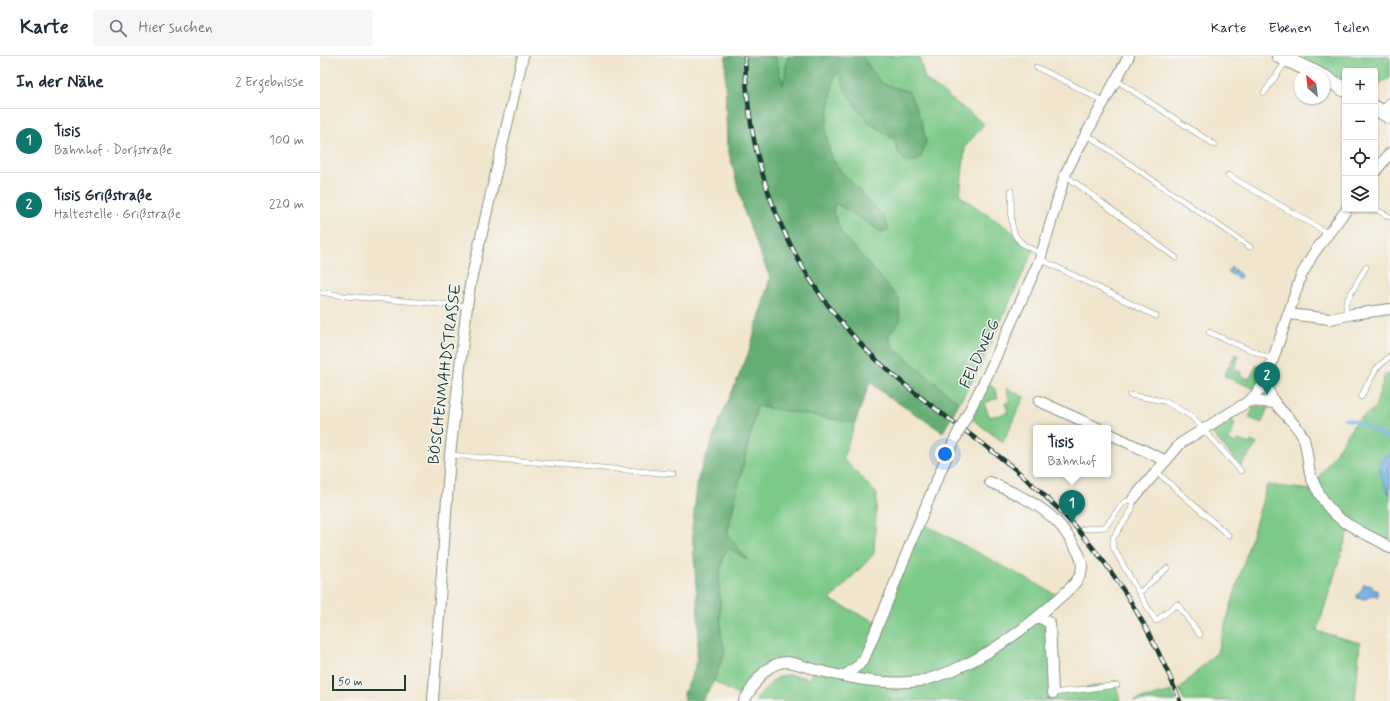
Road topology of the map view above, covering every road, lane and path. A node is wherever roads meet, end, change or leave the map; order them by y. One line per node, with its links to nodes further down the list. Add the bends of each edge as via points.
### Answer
1 (523, 56): 27 (street, BÖSCHENMAHDSTRASSE)
2 (1129, 56): 6 (street, FELDWEG)
3 (1291, 59): 5 (street); 9 (lane)
4 (1036, 67): 10 (lane)
5 (1307, 68)
6 (1116, 80): 10 (street, FELDWEG); 12 (lane)
7 (1330, 81): 8 (street)
8 (1342, 88)
9 (1264, 93)
10 (1104, 102): 11 (street, FELDWEG)
11 (1086, 134): 15 (street, FELDWEG); 22 (lane)
12 (1215, 145)
13 (1390, 153): 14 (street)
14 (1378, 168)
15 (1065, 175): 23 (street, FELDWEG); 24 (lane)
16 (1228, 175): 21 (lane)
17 (1011, 191): 23 (lane, via 1012,229 1016,238)
18 (1378, 211): 20 (lane)
19 (1345, 212): 21 (street)
20 (1390, 217)
21 (1328, 234): 29 (street, via 1301,276)
22 (1250, 247)
23 (1041, 256): 31 (lane); 58 (street, FELDWEG, bridge, via 992,366 930,492 868,651)
24 (1176, 258)
25 (1366, 267): 30 (lane, via 1346,302)
26 (320, 292): 27 (lane)
27 (466, 306): 44 (street, BÖSCHENMAHDSTRASSE)
28 (1390, 309): 30 (street)
29 (1289, 314): 30 (street, via 1330,319); 34 (street)
30 (1346, 315)
31 (1156, 316)
32 (1209, 332): 34 (lane)
33 (1390, 356): 37 (lane, via 1376,368)
34 (1273, 359): 35 (street)
35 (1266, 380): 38 (street); 40 (street)
36 (1130, 395): 42 (lane, via 1164,401 1191,416)
37 (1361, 397)
38 (1249, 401): 40 (street); 42 (street)
39 (1039, 402): 41 (street)
40 (1274, 403): 53 (street, via 1303,436 1311,475 1321,496 1337,517)
41 (1091, 425)
42 (1203, 429): 45 (street, via 1181,443); 46 (lane)
43 (1111, 434): 45 (street)
44 (450, 454): 48 (lane); 63 (street, BÖSCHENMAHDSTRASSE)
45 (1166, 461): 47 (street)
46 (1241, 471)
47 (1157, 472): 50 (street); 52 (lane)
48 (673, 474)
49 (990, 482): 56 (street, via 1026,499 1046,513 1074,544 1083,563 1081,573 1069,589)
50 (1133, 499): 51 (lane, via 1124,502 1105,527); 55 (lane, via 1132,510 1113,538 1113,547)
51 (1083, 529)
52 (1229, 536)
53 (1390, 548)
54 (1167, 568): 55 (lane)
55 (1139, 593): 57 (lane, via 1156,621 1177,604)
56 (1038, 617): 60 (street, via 993,651 933,678 914,681); 62 (street, via 1050,623)
57 (1200, 634)
58 (859, 665): 59 (street, FELDWEG); 60 (street)
59 (844, 676): 60 (street); 64 (street, via 787,662 772,665 759,677)
60 (868, 680)
61 (1117, 685): 62 (lane)
62 (1053, 693)
63 (433, 701)
64 (744, 701)

